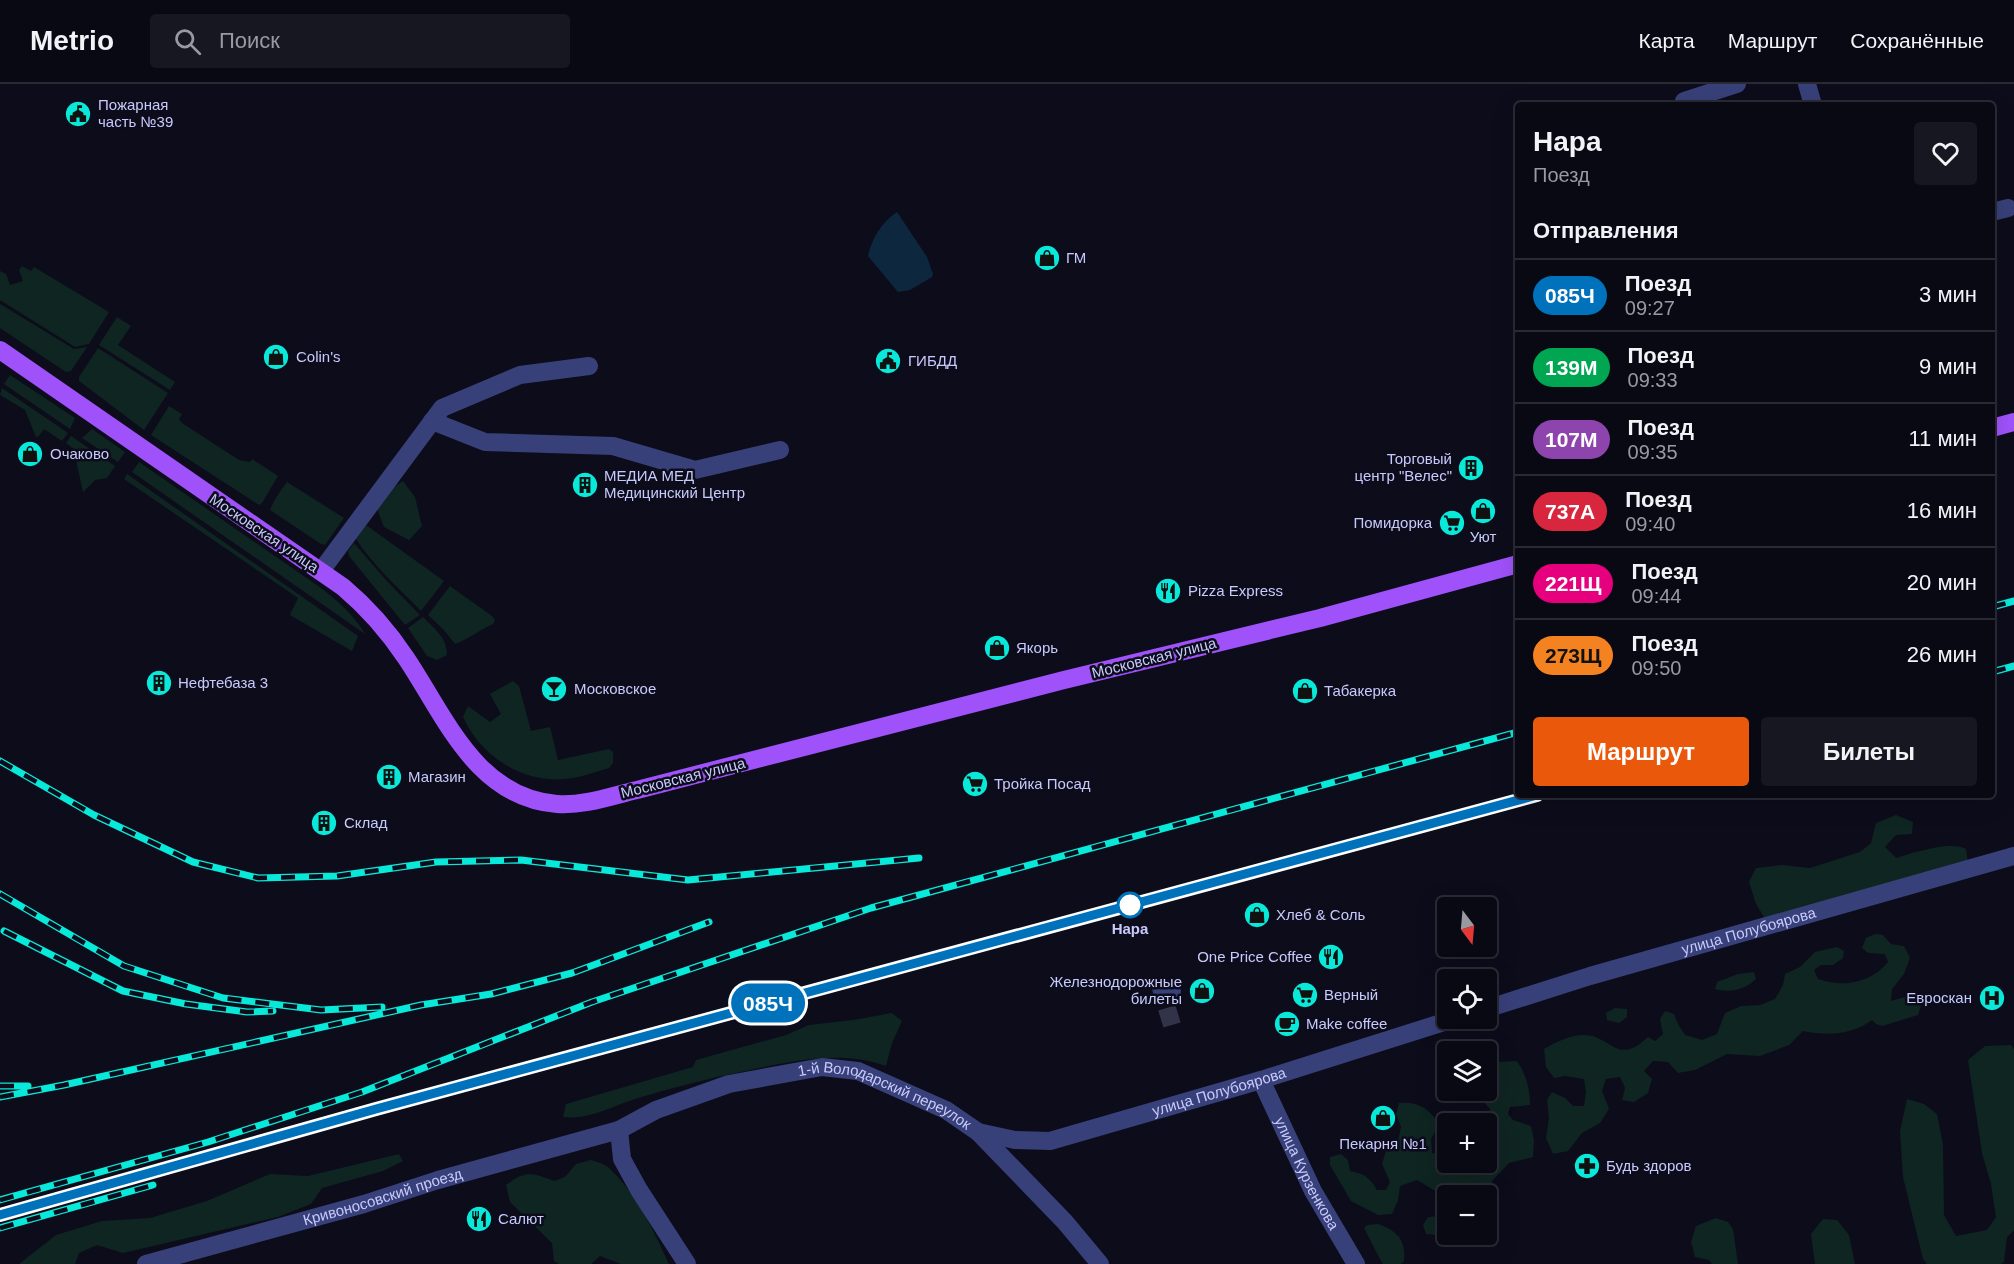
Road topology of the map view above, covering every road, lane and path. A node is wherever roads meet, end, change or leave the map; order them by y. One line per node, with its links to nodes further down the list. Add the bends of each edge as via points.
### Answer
1 (1737, 84): 3 (street)
2 (1807, 84): 4 (street)
3 (1684, 101)
4 (1812, 102)
5 (0, 350): 12 (main road, Московская улица)
6 (589, 366): 7 (street, via 520,375 442,408)
7 (432, 421): 10 (street, via 485,442 613,446 695,470); 12 (street)
8 (2014, 422): 9 (main road)
9 (1995, 427)
10 (780, 450)
11 (1515, 565): 12 (main road, Московская улица, via 1320,618 637,790 558,804 520,796 485,773 453,734 382,624)
12 (321, 571)
13 (2014, 856): 14 (street, улица Полубоярова)
14 (1497, 1006)
15 (1437, 1024): 16 (street, улица Полубоярова)
16 (1261, 1080): 18 (street, улица Полубоярова, via 1050,1141 1015,1140); 22 (street, улица Курзенкова, via 1313,1191)
17 (619, 1130): 18 (street, 1-й Володарский переулок, via 656,1110 729,1084 822,1067 858,1071 946,1110); 19 (street, Кривоносовский проезд); 20 (street, via 622,1159)
18 (978, 1132): 21 (street, 1-й Володарский переулок)
19 (146, 1264)
20 (687, 1264)
21 (1100, 1264)
22 (1356, 1264)

